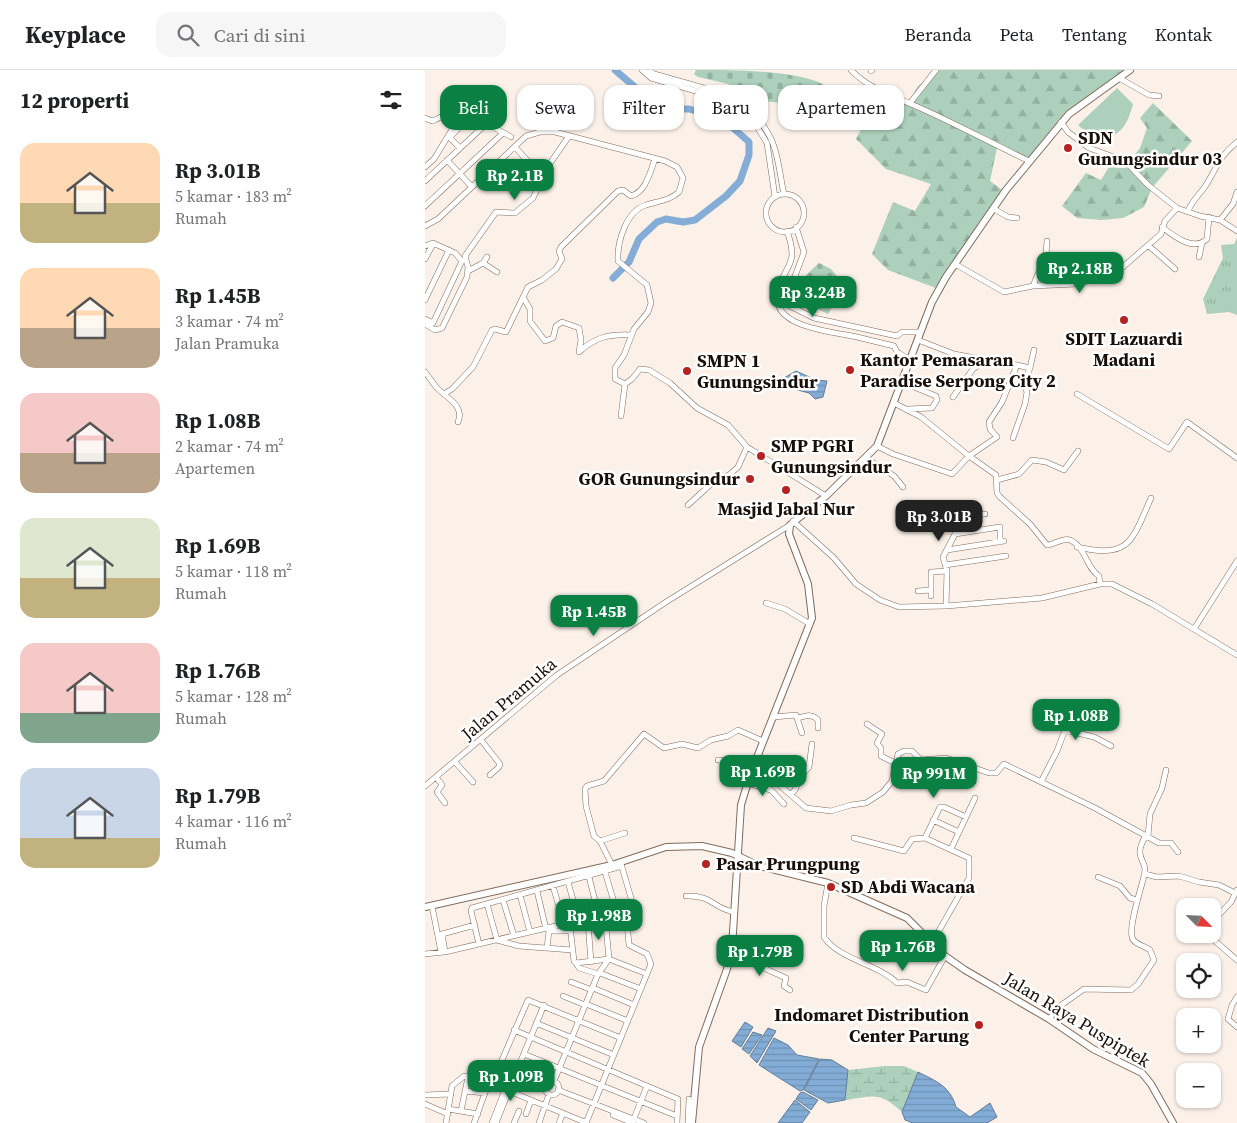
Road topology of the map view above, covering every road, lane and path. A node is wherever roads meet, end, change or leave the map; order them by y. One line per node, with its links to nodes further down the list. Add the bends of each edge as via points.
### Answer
1 (642, 70): 34 (street, via 651,78 720,98 751,117 767,144)
2 (649, 70): 33 (street, via 722,94 754,113 772,142)
3 (851, 70): 8 (street, via 866,83)
4 (936, 70): 8 (street)
5 (1130, 70): 6 (main road)
6 (1119, 78): 7 (street, via 1149,95); 11 (main road)
7 (1159, 96)
8 (910, 103): 25 (street)
9 (425, 118): 10 (street, via 428,121)
10 (440, 119)
11 (1061, 122): 25 (main road); 36 (street, via 1067,132 1089,148 1125,161)
12 (451, 130): 26 (street, via 434,159)
13 (456, 130): 21 (street, via 451,139)
14 (480, 130): 21 (street)
15 (497, 130): 16 (street)
16 (503, 133): 18 (street); 29 (street)
17 (569, 136): 20 (street, via 540,132 526,136); 22 (street); 59 (street, via 529,203 515,213 499,211 492,215 465,256)
18 (511, 137)
19 (1237, 142): 38 (street, via 1219,158)
20 (515, 147): 24 (street); 31 (street)
21 (460, 148): 23 (street)
22 (655, 159): 62 (street, via 645,186 631,196 623,190 618,191 561,247 562,260 556,269 530,285); 69 (street, via 680,170 682,186 675,196 641,207 629,219 618,255 621,265 647,286 651,303)
23 (447, 160): 29 (street); 30 (street)
24 (527, 160): 27 (street); 28 (street)
25 (1029, 161): 37 (main road)
26 (425, 166)
27 (521, 166)
28 (535, 168)
29 (459, 174): 31 (street); 35 (street)
30 (425, 181)
31 (472, 187): 42 (street, via 438,219)
32 (1237, 192): 41 (street, via 1233,204)
33 (784, 194): 34 (street); 43 (street, via 797,198 803,208 803,218)
34 (775, 196): 45 (street, via 766,209 767,219 773,227)
35 (425, 206)
36 (1177, 208): 38 (street); 44 (street)
37 (994, 209): 40 (street); 57 (main road)
38 (1188, 211): 39 (street)
39 (1209, 217): 41 (street); 49 (street, via 1207,239)
40 (1017, 218)
41 (1220, 220): 46 (street)
42 (425, 226)
43 (797, 227): 45 (street); 66 (street, via 804,252 788,295 789,303 795,310 814,318)
44 (1162, 227): 49 (street, via 1177,239); 51 (street, via 1161,234)
45 (787, 231): 68 (street, via 793,252 778,293 779,308 790,319)
46 (1237, 231)
47 (1047, 241): 61 (street, via 1046,255)
48 (433, 243): 50 (street); 52 (street); 55 (street)
49 (1202, 243): 54 (street)
50 (425, 246)
51 (1149, 246): 58 (street); 61 (street, via 1116,273 1076,284)
52 (449, 250): 63 (street); 64 (street, via 462,263 433,323)
53 (487, 257): 56 (street)
54 (1199, 257)
55 (425, 259)
56 (483, 263): 59 (street); 60 (street)
57 (955, 264): 61 (street, via 1004,292); 67 (main road, via 932,302)
58 (1175, 269)
59 (468, 271): 65 (street, via 442,328 435,330)
60 (497, 272)
61 (1033, 286)
62 (523, 297): 69 (street, via 530,320 545,341 553,338 556,326 562,322 579,328 579,352 592,340 607,335); 81 (street, via 506,332 492,330 473,367)
63 (425, 300)
64 (425, 319)
65 (425, 324)
66 (841, 324): 68 (street); 70 (street)
67 (920, 332): 70 (street, via 902,332); 71 (main road)
68 (839, 334): 72 (street)
69 (631, 335): 80 (street, via 614,372 616,381)
70 (897, 336): 72 (street)
71 (917, 340): 74 (main road); 75 (street, via 954,354)
72 (895, 346): 74 (street, via 897,352)
73 (1034, 350): 77 (street)
74 (910, 360): 79 (main road)
75 (987, 360): 76 (street); 83 (street, via 973,369)
76 (1017, 365): 77 (street); 92 (street, via 1002,402 989,422 997,437)
77 (1030, 368): 88 (street, via 1024,383 1027,392 1025,404)
78 (425, 372): 81 (street)
79 (902, 382): 84 (main road); 85 (street, via 936,396 937,400 932,408)
80 (625, 384): 86 (street); 90 (street, via 640,369 649,370 676,387 697,408 729,425)
81 (444, 394): 87 (street, via 458,407)
82 (1077, 394): 94 (street, via 1169,449 1187,422)
83 (953, 397)
84 (894, 403): 85 (street); 89 (main road)
85 (908, 409): 92 (street)
86 (621, 416)
87 (459, 422)
88 (1013, 438)
89 (877, 446): 92 (street, via 952,474); 93 (main road)
90 (747, 447): 97 (street); 99 (street, via 733,471 710,485)
91 (1078, 451): 95 (street, via 1064,470 1032,460 1019,474)
92 (969, 456): 95 (street)
93 (866, 458): 96 (street, via 894,476); 97 (main road)
94 (1237, 458)
95 (997, 480): 103 (street, via 1000,497 1030,524 1047,545 1067,539)
96 (903, 487)
97 (826, 496): 101 (main road)
98 (1151, 498): 103 (street, via 1129,543 1109,552)
99 (688, 505)
100 (985, 514): 102 (street, via 965,515)
101 (791, 522): 111 (street, via 834,558 856,584 879,600 899,607); 112 (main road, via 789,534 809,589); 120 (street, Jalan Pramuka, via 557,674)
102 (955, 534): 104 (street); 104 (street, via 1000,527 1002,542)
103 (1077, 547): 108 (street, via 1086,556 1090,570 1099,576)
104 (947, 550): 107 (street, via 943,557)
105 (1006, 556): 107 (street)
106 (1237, 561): 113 (street)
107 (946, 568): 109 (street, via 931,572 931,593); 111 (street)
108 (1100, 584): 111 (street, via 1042,598); 113 (street, via 1124,589)
109 (918, 590)
110 (766, 603): 112 (street, via 785,609)
111 (946, 606)
112 (810, 624): 115 (main road)
113 (1194, 629): 114 (street)
114 (1237, 655)
115 (774, 717): 116 (street); 121 (main road)
116 (798, 718): 118 (street, via 806,715 815,717); 119 (street)
117 (867, 724): 126 (street, via 882,734 877,744 881,748 881,756)
118 (818, 728)
119 (802, 733)
120 (481, 740): 125 (street, Jalan Pramuka); 129 (street, via 500,764)
121 (763, 741): 127 (main road); 147 (street, via 738,730 698,748 682,744 664,748 644,734 603,781 585,788 594,836)
122 (812, 744): 136 (street, via 809,767)
123 (1111, 746): 133 (street, via 1094,737 1065,730)
124 (718, 760): 127 (street)
125 (455, 762): 131 (street, Jalan Pramuka); 132 (street)
126 (895, 763): 133 (street, via 898,754 909,750 921,760 946,758 989,772 996,773 1004,764); 136 (street, via 887,790 867,803 822,812 806,808)
127 (754, 764): 130 (main road)
128 (1166, 770): 144 (street, via 1150,814)
129 (491, 775)
130 (750, 775): 134 (main road); 136 (street, via 777,783)
131 (436, 777): 135 (street, Jalan Pramuka); 138 (street, via 442,785 437,792)
132 (473, 782)
133 (1041, 782): 144 (street)
134 (747, 783): 139 (street, via 771,790); 150 (main road, via 740,811)
135 (425, 786)
136 (791, 794)
137 (975, 798): 140 (street)
138 (445, 803)
139 (784, 804)
140 (966, 817): 141 (street, via 942,806); 142 (street)
141 (933, 820): 142 (street); 146 (street)
142 (959, 832): 148 (street)
143 (625, 833): 147 (street)
144 (1147, 836): 149 (street, via 1159,843 1171,843); 154 (street, via 1139,854)
145 (854, 838): 146 (street, via 904,851 912,839)
146 (925, 838): 148 (street)
147 (600, 841): 151 (street)
148 (951, 849): 182 (street, via 969,858 969,878)
149 (1178, 852)
150 (738, 856): 152 (main road, Jalan Raya Puspiptek, via 710,847 688,845 655,850); 158 (main road, Jalan Raya Puspiptek, via 759,866); 170 (main road)
151 (612, 865): 152 (main road, Jalan Raya Puspiptek); 167 (main road, Jalan Raya Puspiptek)
152 (622, 865): 153 (street); 168 (street, via 633,905)
153 (605, 872): 156 (street); 169 (street)
154 (1145, 874): 161 (street, via 1179,876); 165 (street)
155 (1098, 876): 165 (street, via 1120,886 1130,898)
156 (589, 877): 157 (street); 173 (street)
157 (568, 882): 159 (street); 174 (street)
158 (829, 884): 182 (main road, Jalan Raya Puspiptek, via 907,918); 189 (street, via 824,906 824,937 837,949 888,974 897,983 907,982 926,990)
159 (553, 886): 160 (street); 176 (street)
160 (537, 891): 162 (street); 178 (street)
161 (1236, 892): 171 (street)
162 (520, 896): 164 (street); 179 (street)
163 (686, 896): 170 (street, via 703,896)
164 (503, 900): 166 (street); 180 (street)
165 (1137, 900): 206 (street, via 1132,937 1154,957 1138,984 1127,991 1084,989 1060,1006)
166 (487, 904): 177 (street, via 471,909); 181 (street)
167 (428, 907): 187 (street)
168 (626, 910): 169 (street); 196 (street, via 629,945 651,960)
169 (617, 912): 172 (street)
170 (734, 912): 191 (main road)
171 (1221, 913)
172 (605, 915): 173 (street); 190 (street)
173 (599, 916): 174 (street)
174 (579, 921): 176 (street)
175 (587, 922): 193 (street)
176 (563, 924): 178 (street)
177 (475, 925): 184 (street); 187 (street, via 442,934)
178 (546, 929): 179 (street)
179 (530, 932): 180 (street)
180 (514, 936): 181 (street)
181 (497, 940): 184 (street); 185 (street)
182 (932, 943): 189 (main road, Jalan Raya Puspiptek)
183 (1217, 943): 192 (street)
184 (479, 944): 187 (street)
185 (547, 948): 186 (street); 186 (street, via 549,931 570,929)
186 (572, 950): 194 (street)
187 (443, 952): 188 (street)
188 (425, 954)
189 (945, 956): 206 (main road, Jalan Raya Puspiptek)
190 (609, 958): 193 (street); 195 (street); 196 (street)
191 (730, 959): 200 (street, via 739,963 749,962 786,978 784,986); 235 (main road, via 699,1047)
192 (1237, 960)
193 (591, 962): 194 (street)
194 (576, 963): 195 (street, via 579,968)
195 (599, 973): 198 (street); 199 (street)
196 (647, 974): 199 (street)
197 (571, 982): 198 (street)
198 (592, 989): 204 (street); 205 (street)
199 (641, 990): 205 (street)
200 (790, 990)
201 (563, 996): 204 (street)
202 (1237, 997): 210 (street, via 1231,1005 1228,1019)
203 (544, 1005): 207 (street); 209 (street); 211 (street, via 526,1001)
204 (586, 1005): 207 (street); 208 (street)
205 (634, 1005): 208 (street)
206 (1049, 1019): 263 (main road, Jalan Raya Puspiptek, via 1093,1049 1142,1073)
207 (579, 1021): 213 (street); 214 (street)
208 (628, 1021): 214 (street)
209 (536, 1023): 212 (street); 213 (street)
210 (1237, 1027)
211 (514, 1030): 212 (street); 220 (street, via 502,1060)
212 (530, 1038): 215 (street); 216 (street)
213 (572, 1038): 215 (street); 217 (street)
214 (621, 1038): 217 (street)
215 (566, 1053): 218 (street); 219 (street)
216 (523, 1054): 218 (street); 220 (street)
217 (614, 1055): 219 (street)
218 (560, 1068): 222 (street); 224 (street)
219 (608, 1070): 224 (street); 225 (street)
220 (513, 1072): 223 (street); 227 (street); 253 (street)
221 (468, 1077): 226 (street); 229 (street, via 489,1080); 230 (street, via 461,1077 453,1084)
222 (554, 1082): 223 (street); 228 (street, via 558,1085)
223 (546, 1086): 231 (street)
224 (602, 1086): 237 (street); 240 (street)
225 (647, 1086): 234 (street); 237 (street)
226 (465, 1091): 229 (street); 242 (street)
227 (509, 1091): 236 (street); 254 (street)
228 (557, 1091): 231 (street); 240 (street)
229 (482, 1093): 243 (street)
230 (451, 1094): 233 (street); 245 (street)
231 (549, 1094): 239 (street)
232 (425, 1096): 233 (street)
233 (436, 1096): 241 (street)
234 (678, 1099): 235 (street); 248 (street)
235 (691, 1099): 261 (street); 262 (main road)
236 (531, 1100): 239 (street); 247 (street)
237 (641, 1102): 248 (street); 251 (street)
238 (425, 1104): 241 (street)
239 (546, 1106): 246 (street); 256 (street)
240 (593, 1106): 251 (street); 258 (street)
241 (433, 1108): 245 (street)
242 (461, 1111): 243 (street); 245 (street)
243 (479, 1111): 250 (street)
244 (519, 1111): 255 (street)
245 (448, 1112): 252 (street)
246 (563, 1113): 249 (street); 257 (street)
247 (526, 1114)
248 (677, 1116): 260 (street)
249 (578, 1121): 258 (street)
250 (476, 1122)
251 (633, 1122): 259 (street)
252 (447, 1123)
253 (492, 1123)
254 (496, 1123)
255 (514, 1123)
256 (539, 1123)
257 (559, 1123)
258 (587, 1123)
259 (644, 1123)
260 (677, 1123)
261 (688, 1123)
262 (692, 1123)
263 (1173, 1123)

